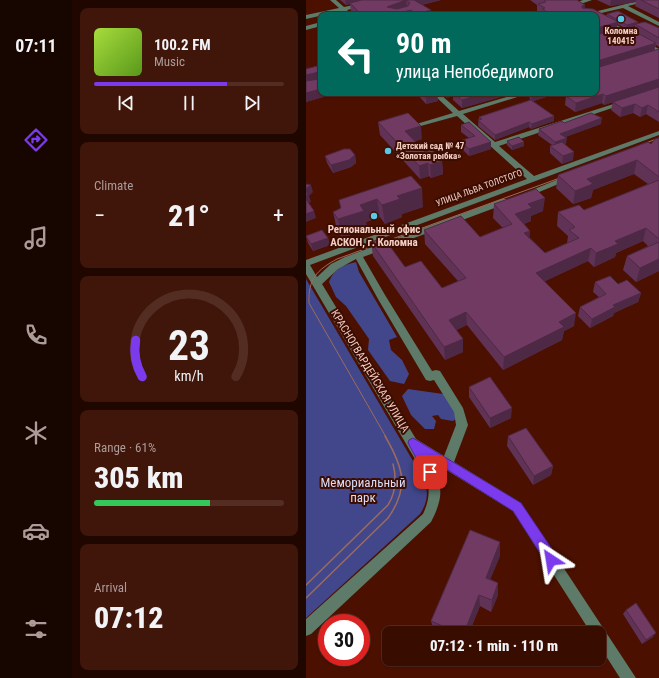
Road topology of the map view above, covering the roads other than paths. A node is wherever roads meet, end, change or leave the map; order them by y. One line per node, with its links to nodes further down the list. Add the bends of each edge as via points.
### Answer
1 (333, 0): 9 (street)
2 (386, 0): 9 (street)
3 (569, 0): 6 (street)
4 (589, 0): 6 (street)
5 (648, 0): 7 (street)
6 (575, 4): 8 (street)
7 (624, 6): 12 (street); 16 (street)
8 (581, 7)
9 (344, 9): 10 (street); 11 (street)
10 (330, 12)
11 (346, 12)
12 (599, 13)
13 (318, 14): 15 (street)
14 (599, 16): 20 (street)
15 (306, 17)
16 (659, 24)
17 (318, 25): 18 (street)
18 (306, 28)
19 (632, 30): 20 (street)
20 (625, 32): 21 (street); 22 (street)
21 (616, 34)
22 (659, 51)
23 (659, 54): 24 (street)
24 (652, 56)
25 (438, 96): 28 (street)
26 (518, 96): 28 (street)
27 (629, 101): 31 (street)
28 (458, 113): 29 (street); 31 (street)
29 (415, 126)
30 (659, 133): 33 (street, УЛИЦА ЛЬВА ТОЛСТОГО)
31 (493, 145): 33 (street)
32 (576, 175): 34 (street, УЛИЦА ЛЬВА ТОЛСТОГО)
33 (532, 179): 35 (street, УЛИЦА ЛЬВА ТОЛСТОГО)
34 (358, 255): 36 (street, УЛИЦА ЛЬВА ТОЛСТОГО, via 334,266); 38 (street, via 430,377 436,374 459,411 462,425)
35 (306, 264): 36 (street, КРАСНОГВАРДЕЙСКАЯ УЛИЦА)
36 (317, 284): 37 (street, КРАСНОГВАРДЕЙСКАЯ УЛИЦА)
37 (413, 443): 38 (street, КРАСНОГВАРДЕЙСКАЯ УЛИЦА); 39 (street, via 434,481 436,496 427,518)
38 (447, 464): 40 (street, КРАСНОГВАРДЕЙСКАЯ УЛИЦА, via 517,507)
39 (306, 629)
40 (629, 678)

